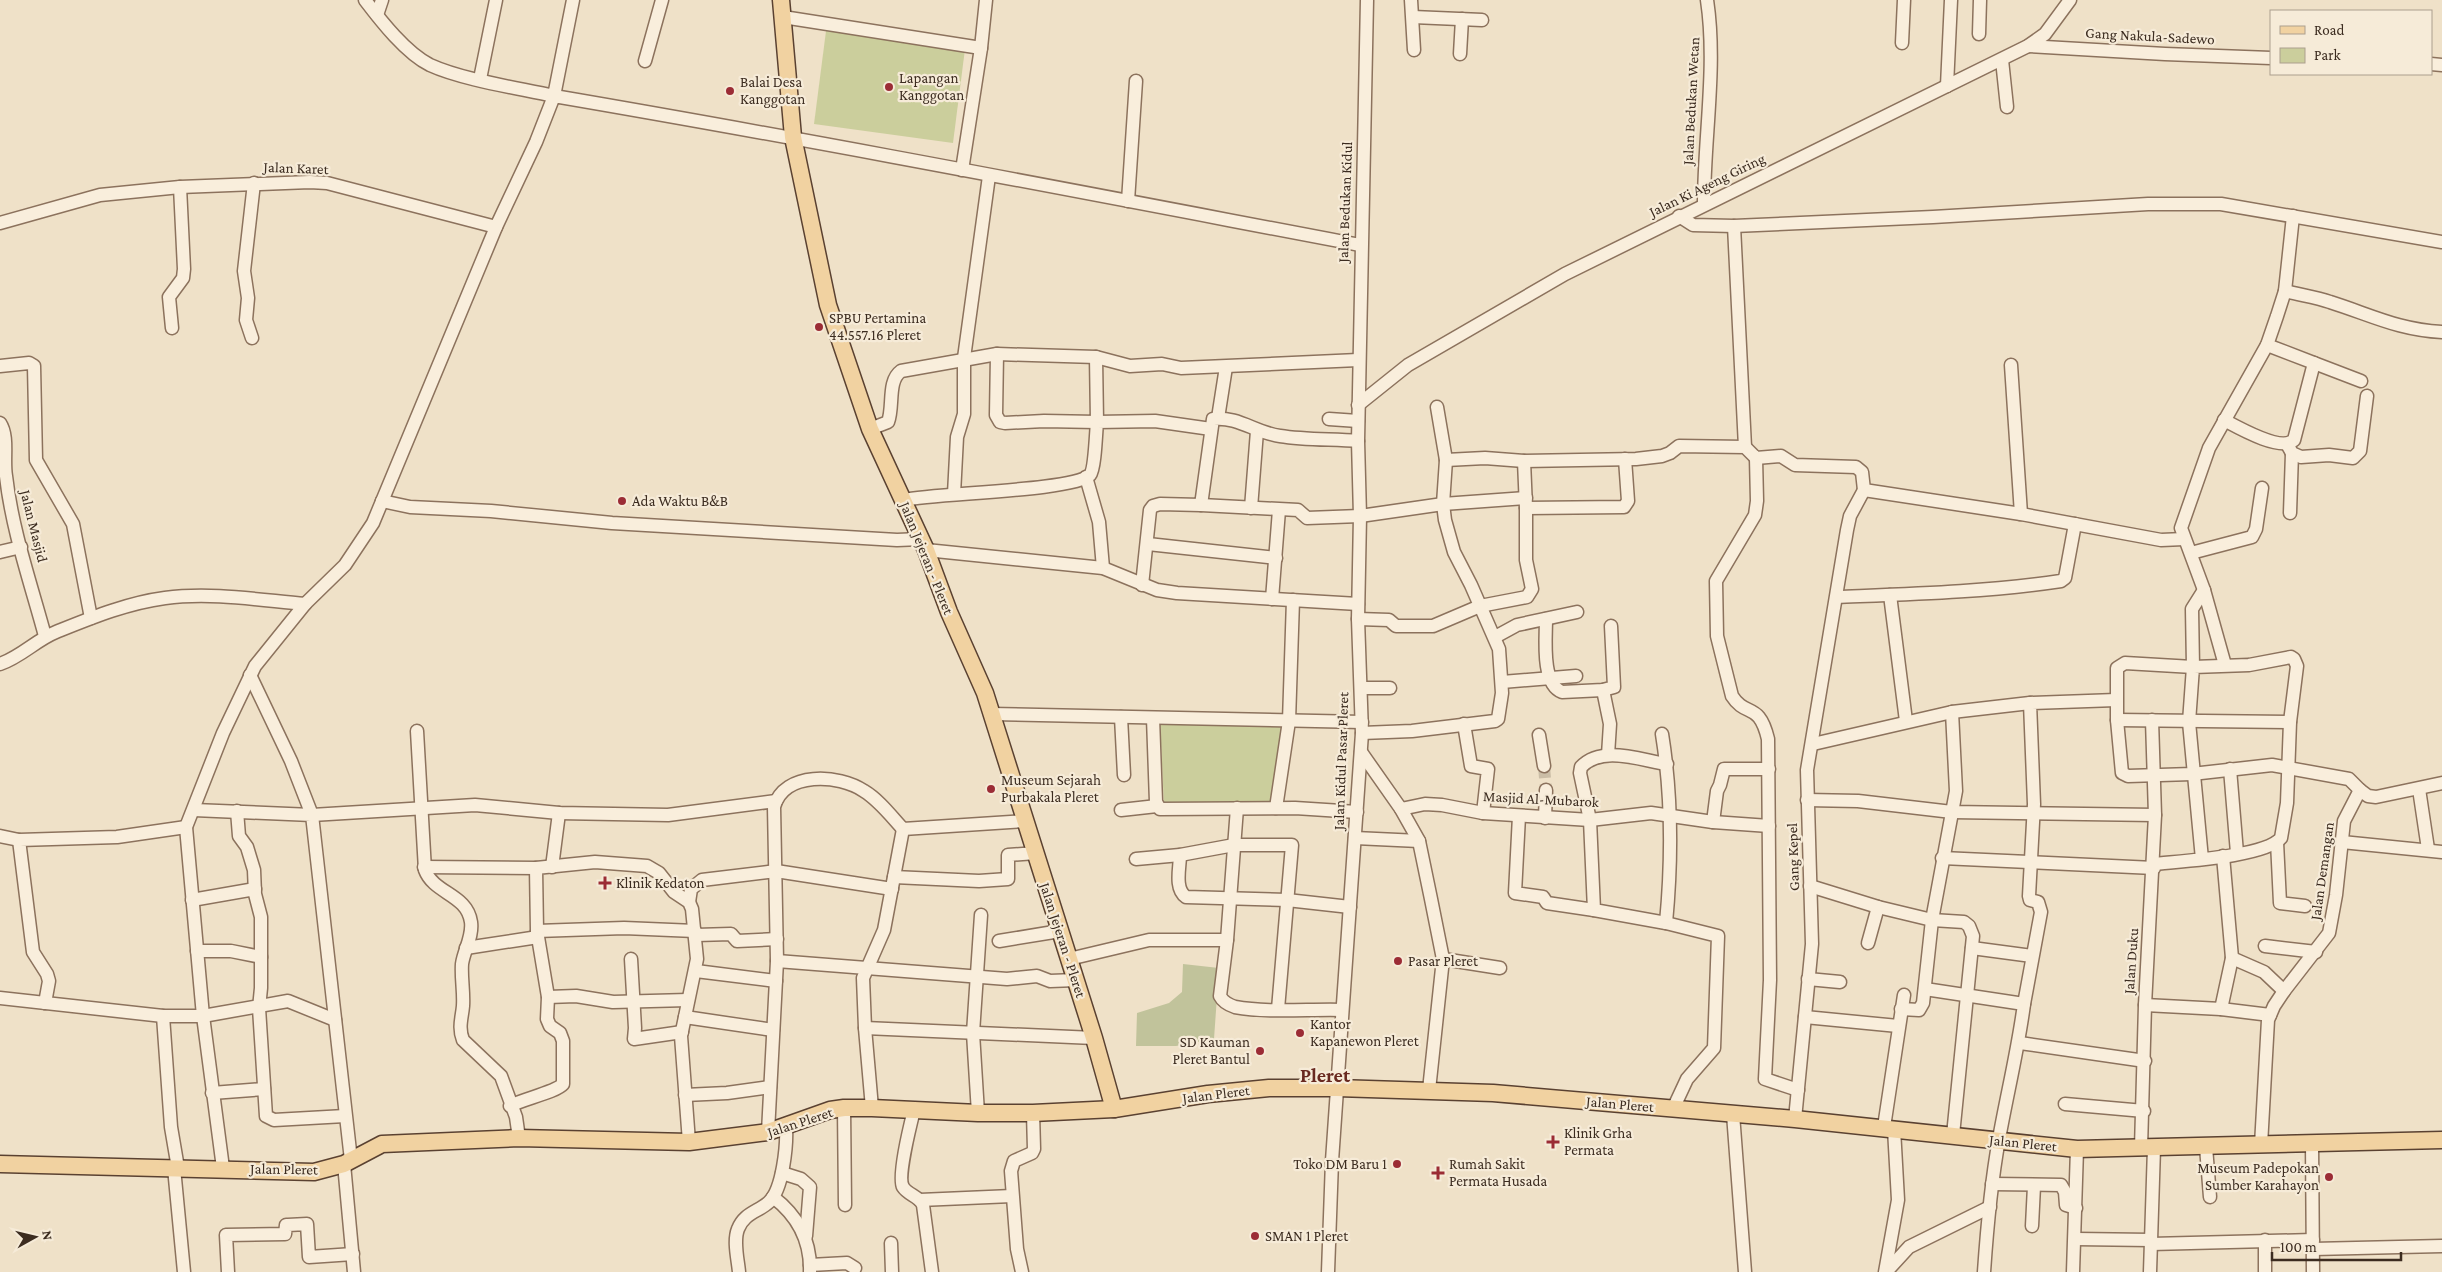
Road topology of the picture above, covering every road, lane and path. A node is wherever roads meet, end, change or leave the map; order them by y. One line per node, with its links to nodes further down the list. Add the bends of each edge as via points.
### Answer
1 (365, 0): 15 (street)
2 (382, 0): 15 (street)
3 (496, 0): 29 (street)
4 (573, 0): 32 (street)
5 (662, 0): 28 (street)
6 (781, 0): 17 (main road, Jalan Jejeran - Pleret)
7 (986, 0): 23 (street)
8 (1367, 0): 47 (street, Jalan Bedukan Kidul)
9 (1411, 0): 16 (street)
10 (1707, 0): 40 (street, Jalan Bedukan Wetan, via 1711,43)
11 (1904, 0): 21 (street)
12 (1951, 0): 31 (street)
13 (1980, 0): 20 (street)
14 (2070, 0): 22 (street, Jalan Ki Ageng Giring, via 2045,34)
15 (377, 15): 29 (street, via 411,51 429,64)
16 (1413, 16): 18 (street); 24 (street)
17 (782, 17): 23 (street); 34 (main road, Jalan Jejeran - Pleret)
18 (1462, 19): 19 (street); 25 (street)
19 (1482, 20)
20 (1979, 34)
21 (1902, 43)
22 (2028, 46): 26 (street, Gang Nakula-Sadewo); 27 (street, Jalan Ki Ageng Giring)
23 (981, 48): 35 (street)
24 (1414, 50)
25 (1460, 54)
26 (2270, 58)
27 (2002, 60): 31 (street, Jalan Ki Ageng Giring); 33 (street)
28 (645, 61)
29 (480, 79): 32 (street)
30 (1136, 81): 39 (street)
31 (1947, 86): 40 (street, Jalan Ki Ageng Giring)
32 (554, 96): 34 (street); 45 (street)
33 (2007, 107)
34 (793, 137): 35 (street); 71 (main road, Jalan Jejeran - Pleret, via 828,306)
35 (962, 170): 36 (street)
36 (989, 176): 39 (street); 55 (street)
37 (254, 183): 38 (street, Jalan Karet); 45 (street, Jalan Karet, via 327,183); 51 (street, via 244,272 248,298 246,320)
38 (180, 187): 43 (street, Jalan Karet, via 100,195); 49 (street, via 184,269 183,278 169,297)
39 (1128, 201): 47 (street)
40 (1704, 204): 41 (street, Jalan Ki Ageng Giring)
41 (1680, 216): 44 (street, via 1693,225); 63 (street, Jalan Ki Ageng Giring, via 1566,274 1416,361)
42 (2292, 216): 44 (street, via 2221,204 2148,204); 46 (street); 48 (street)
43 (0, 223)
44 (1734, 226): 75 (street)
45 (496, 227): 87 (street)
46 (2442, 242)
47 (1360, 245): 56 (street, Jalan Bedukan Kidul)
48 (2285, 291): 50 (street, via 2327,301 2398,326); 52 (street)
49 (172, 328)
50 (2442, 332)
51 (252, 338)
52 (2267, 345): 57 (street); 67 (street)
53 (997, 354): 54 (street); 55 (street); 69 (street, via 996,415 1000,422)
54 (1096, 357): 60 (street, via 1130,366); 69 (street)
55 (964, 358): 71 (street, via 897,374 888,422); 84 (street, via 964,414 957,438)
56 (1358, 360): 60 (street); 63 (street, Jalan Bedukan Kidul)
57 (2314, 363): 61 (street); 76 (street)
58 (2011, 365): 94 (street)
59 (0, 366): 115 (street, via 34,365 36,460 74,524)
60 (1226, 367): 65 (street)
61 (2361, 381)
62 (2367, 396): 76 (street, via 2360,451 2353,458 2329,455 2301,457)
63 (1358, 405): 68 (street, Jalan Kidul Pasar Pleret)
64 (1437, 408): 79 (street)
65 (1218, 418): 72 (street, via 1211,422); 73 (street, via 1239,421)
66 (1329, 419): 68 (street)
67 (2224, 420): 76 (street); 97 (street, via 2209,448 2183,520)
68 (1358, 421): 74 (street, Jalan Kidul Pasar Pleret)
69 (1097, 422): 72 (street, via 1155,421); 81 (street, via 1092,470)
70 (0, 423): 86 (street, Jalan Masjid, via 4,435)
71 (870, 429): 85 (main road, Jalan Jejeran - Pleret)
72 (1211, 429): 90 (street)
73 (1258, 431): 74 (street, via 1280,436); 91 (street)
74 (1358, 441): 95 (street, Jalan Kidul Pasar Pleret)
75 (1745, 447): 77 (street); 78 (street, via 1679,446 1662,456)
76 (2290, 449): 93 (street)
77 (1756, 458): 83 (street, via 1781,456 1795,465 1856,467 1862,472); 154 (street, via 1758,501 1755,515 1716,581 1717,636 1732,696 1738,704 1756,713 1765,729)
78 (1626, 459): 80 (street); 88 (street, via 1628,501 1624,507)
79 (1446, 460): 80 (street, via 1485,458); 89 (street)
80 (1524, 462): 88 (street)
81 (1086, 477): 84 (street, via 1045,487); 104 (street, via 1099,522)
82 (2262, 488): 102 (street, via 2252,537)
83 (1864, 490): 94 (street); 108 (street, Gang Kepel, via 1848,522)
84 (954, 494): 85 (street)
85 (904, 500): 99 (main road, Jalan Jejeran - Pleret)
86 (5, 501): 100 (street, Jalan Masjid)
87 (382, 501): 99 (street, via 612,523 897,540); 111 (street, via 361,543 345,565)
88 (1526, 503): 89 (street); 113 (street, via 1526,560 1531,594)
89 (1443, 504): 95 (street); 113 (street, via 1454,552)
90 (1201, 505): 91 (street); 98 (street, via 1153,506)
91 (1251, 508): 92 (street)
92 (1279, 510): 95 (street, via 1298,510 1307,518); 103 (street)
93 (2290, 513)
94 (2021, 514): 96 (street)
95 (1360, 516): 112 (street, Jalan Kidul Pasar Pleret)
96 (2075, 524): 97 (street, via 2161,540); 107 (street, via 2065,578 2061,581 2023,587)
97 (2184, 539): 102 (street)
98 (1148, 544): 103 (street); 105 (street)
99 (924, 545): 104 (street); 134 (main road, Jalan Jejeran - Pleret)
100 (21, 547): 101 (street); 119 (street, Jalan Masjid)
101 (0, 552)
102 (2191, 553): 106 (street)
103 (1276, 558): 109 (street)
104 (1103, 568): 105 (street)
105 (1142, 585): 109 (street, via 1177,593)
106 (2204, 590): 122 (street); 123 (street, via 2192,609)
107 (1890, 595): 108 (street); 140 (street)
108 (1837, 597): 148 (street, Gang Kepel)
109 (1272, 599): 110 (street)
110 (1293, 600): 112 (street); 139 (street)
111 (305, 604): 115 (street, via 192,596 163,598); 124 (street)
112 (1358, 604): 117 (street, Jalan Kidul Pasar Pleret)
113 (1480, 606): 117 (street, via 1433,626 1396,626 1388,620); 120 (street)
114 (1577, 612): 116 (street)
115 (91, 618): 119 (street)
116 (1546, 618): 120 (street, via 1516,624); 126 (street)
117 (1358, 619): 128 (street, Jalan Kidul Pasar Pleret)
118 (1611, 626): 130 (street, via 1615,685)
119 (45, 636): 121 (street)
120 (1495, 637): 127 (street)
121 (0, 664)
122 (2225, 666): 123 (street); 142 (street, via 2249,666 2287,657 2294,659 2297,666)
123 (2193, 667): 131 (street, via 2122,664 2117,668); 141 (street)
124 (250, 675): 170 (street, via 223,733); 180 (street, via 291,761)
125 (1576, 676): 126 (street)
126 (1548, 678): 127 (street); 130 (street, via 1556,690 1562,692)
127 (1502, 682): 143 (street, via 1498,718)
128 (1361, 688): 129 (street); 144 (street, Jalan Kidul Pasar Pleret)
129 (1390, 688)
130 (1604, 690): 150 (street, via 1610,724)
131 (2116, 700): 132 (street); 137 (street)
132 (2030, 703): 133 (street); 177 (street)
133 (1952, 712): 140 (street); 174 (street, via 1956,791)
134 (991, 714): 135 (street); 184 (main road, Jalan Jejeran - Pleret)
135 (1121, 717): 136 (street); 157 (street)
136 (1154, 718): 139 (street); 165 (street)
137 (2116, 720): 138 (street); 158 (street, via 2122,773)
138 (2152, 720): 141 (street); 158 (street, Jalan Duku)
139 (1289, 721): 144 (street); 168 (street)
140 (1906, 721): 148 (street)
141 (2189, 722): 142 (street); 156 (street)
142 (2290, 722): 153 (street)
143 (1464, 724): 144 (street, via 1412,731); 176 (street, via 1471,766 1488,770)
144 (1362, 728): 149 (street, Jalan Kidul Pasar Pleret)
145 (417, 731): 166 (street)
146 (1662, 734): 151 (street)
147 (1539, 735): 152 (street)
148 (1812, 744): 163 (street, Gang Kepel, via 1807,770)
149 (1361, 752): 169 (street); 173 (street, Jalan Kidul Pasar Pleret)
150 (1608, 755): 151 (street); 183 (street, via 1592,757 1581,767)
151 (1667, 764): 178 (street)
152 (1544, 766)
153 (2288, 766): 155 (street); 162 (street, via 2349,779); 193 (street, via 2284,832)
154 (1769, 769): 185 (street, via 1724,768); 186 (street)
155 (2230, 769): 156 (street); 199 (street)
156 (2192, 774): 158 (street); 204 (street)
157 (1124, 776)
158 (2154, 776): 179 (street, Jalan Duku)
159 (2442, 782): 160 (street)
160 (2419, 789): 162 (street, via 2372,797); 196 (street)
161 (1546, 790): 182 (street)
162 (2360, 790): 194 (street, Jalan Demangan, via 2346,814)
163 (1807, 800): 174 (street, via 1858,801); 212 (street, Gang Kepel)
164 (776, 801): 175 (street, via 668,815); 188 (street, via 785,790 800,781 840,782 877,800); 210 (street)
165 (1157, 806): 167 (street, via 1165,810); 171 (street)
166 (420, 808): 175 (street, via 474,805); 180 (street); 207 (street)
167 (1237, 808): 168 (street); 195 (street)
168 (1276, 808): 173 (street)
169 (1401, 808): 176 (street, Masjid Al-Mubarok, via 1442,805); 192 (street)
170 (194, 810): 172 (street); 187 (street)
171 (1121, 810)
172 (237, 811): 180 (street); 213 (street, via 239,836 252,862)
173 (1357, 812): 190 (street, Jalan Kidul Pasar Pleret)
174 (1952, 812): 177 (street); 202 (street)
175 (559, 813): 209 (street)
176 (1483, 813): 181 (street, Masjid Al-Mubarok)
177 (2033, 813): 179 (street); 205 (street)
178 (1671, 814): 183 (street, Masjid Al-Mubarok, via 1651,812); 185 (street, Masjid Al-Mubarok); 224 (street)
179 (2155, 815): 206 (street, Jalan Duku)
180 (312, 816): 273 (street)
181 (1519, 816): 182 (street, Masjid Al-Mubarok); 221 (street, via 1515,893 1544,897 1547,903)
182 (1545, 818): 183 (street, Masjid Al-Mubarok)
183 (1590, 820): 221 (street)
184 (1025, 821): 188 (street); 198 (main road, Jalan Jejeran - Pleret)
185 (1713, 822): 186 (street, Masjid Al-Mubarok)
186 (1769, 826): 286 (street, via 1770,980 1765,1079)
187 (186, 827): 191 (street, via 117,837); 215 (street)
188 (903, 829): 211 (street)
189 (0, 836): 191 (street)
190 (1355, 838): 192 (street); 218 (street, Jalan Kidul Pasar Pleret)
191 (18, 840): 260 (street, via 33,952 49,981)
192 (1419, 841): 242 (street)
193 (2277, 842): 199 (street, via 2267,848); 219 (street, via 2280,902)
194 (2342, 842): 196 (street); 236 (street, Jalan Demangan, via 2331,928)
195 (1234, 845): 200 (street); 214 (street); 216 (street, via 1292,845)
196 (2428, 849): 197 (street)
197 (2442, 852)
198 (1036, 853): 211 (street, via 1008,855 1008,879); 225 (main road, Jalan Jejeran - Pleret)
199 (2237, 853): 201 (street)
200 (1180, 854): 203 (street); 214 (street, via 1179,885 1182,894)
201 (2223, 856): 204 (street); 239 (street)
202 (1942, 858): 205 (street); 223 (street)
203 (1136, 859)
204 (2202, 859): 206 (street)
205 (2030, 863): 206 (street); 237 (street, via 2028,896 2038,902 2041,912)
206 (2154, 866): 262 (street, Jalan Duku)
207 (424, 867): 208 (street); 233 (street, via 432,884 460,901 467,910 471,929)
208 (536, 868): 209 (street); 227 (street)
209 (552, 868): 217 (street, via 595,862 647,866)
210 (776, 871): 211 (street); 217 (street, via 702,880 691,889); 228 (street)
211 (893, 883): 245 (street, via 884,930)
212 (1810, 886): 220 (street); 248 (street, Gang Kepel, via 1812,944)
213 (255, 889): 215 (street); 238 (street, via 262,917)
214 (1230, 897): 216 (street); 229 (street)
215 (192, 900): 235 (street)
216 (1287, 900): 218 (street); 264 (street)
217 (689, 902): 226 (street)
218 (1350, 906): 267 (street, Jalan Kidul Pasar Pleret)
219 (2305, 906)
220 (1878, 907): 223 (street); 231 (street)
221 (1594, 910): 224 (street)
222 (981, 915): 247 (street)
223 (1932, 920): 234 (street, via 1967,923 1973,936); 252 (street)
224 (1666, 923): 294 (street, via 1715,934 1718,938 1714,1048 1687,1079)
225 (1060, 931): 230 (street); 241 (main road, Jalan Jejeran - Pleret)
226 (695, 933): 227 (street, via 624,928); 228 (street, via 731,934 737,942); 246 (street)
227 (538, 934): 233 (street); 256 (street)
228 (777, 939): 243 (street)
229 (1227, 940): 241 (street, via 1149,940); 264 (street, via 1220,996 1223,1001 1234,1006)
230 (999, 941)
231 (1868, 943)
232 (2264, 946): 236 (street)
233 (466, 948): 290 (street, via 462,963 460,1034 501,1076)
234 (1972, 948): 237 (street); 255 (street)
235 (196, 951): 238 (street, via 231,951); 270 (street)
236 (2316, 952): 253 (street, Jalan Demangan)
237 (2032, 956): 261 (street)
238 (261, 957): 263 (street)
239 (2232, 958): 253 (street, via 2264,972); 266 (street)
240 (631, 959): 258 (street)
241 (1069, 959): 249 (main road, Jalan Jejeran - Pleret)
242 (1443, 959): 244 (street); 285 (street)
243 (777, 961): 245 (street); 250 (street)
244 (1500, 968)
245 (866, 969): 247 (street); 275 (street, via 863,983)
246 (696, 971): 250 (street); 259 (street)
247 (977, 976): 249 (street); 278 (street)
248 (1808, 979): 251 (street); 272 (street, Gang Kepel)
249 (1076, 980): 279 (main road, Jalan Jejeran - Pleret)
250 (776, 981): 276 (street)
251 (1840, 982)
252 (1926, 989): 255 (street); 265 (street, via 1924,1003 1919,1010)
253 (2284, 991): 268 (street, Jalan Demangan)
254 (1904, 994): 265 (street)
255 (1967, 995): 261 (street); 306 (street)
256 (548, 997): 258 (street, via 576,996 613,1002); 290 (street, via 548,1023 560,1033 562,1041 563,1084 553,1091 524,1098)
257 (0, 998): 260 (street)
258 (633, 1000): 259 (street); 277 (street, via 634,1039)
259 (688, 1000): 271 (street)
260 (45, 1003): 269 (street)
261 (2024, 1004): 280 (street)
262 (2145, 1005): 266 (street); 281 (street, Jalan Duku)
263 (259, 1008): 270 (street); 273 (street, via 288,1001); 284 (street)
264 (1278, 1009): 267 (street)
265 (1901, 1009): 274 (street)
266 (2222, 1009): 268 (street)
267 (1342, 1010): 283 (street, Jalan Kidul Pasar Pleret)
268 (2270, 1015): 312 (street, Jalan Demangan, via 2266,1036)
269 (163, 1016): 270 (street); 319 (street)
270 (203, 1016): 287 (street)
271 (685, 1017): 276 (street); 277 (street)
272 (1805, 1017): 274 (street); 286 (street, Gang Kepel)
273 (335, 1020): 300 (street)
274 (1898, 1026): 303 (street)
275 (864, 1028): 278 (street); 292 (street)
276 (773, 1030): 282 (street)
277 (682, 1032): 288 (street)
278 (973, 1033): 279 (street); 297 (street)
279 (1094, 1038): 293 (main road, Jalan Jejeran - Pleret)
280 (2020, 1043): 281 (street); 308 (street)
281 (2145, 1061): 296 (street, Jalan Duku)
282 (770, 1088): 288 (street); 304 (street)
283 (1337, 1088): 285 (main road, Jalan Pleret); 293 (main road, Jalan Pleret, via 1244,1090); 349 (street, Jalan Kidul Pasar Pleret)
284 (264, 1089): 287 (street); 300 (street, via 266,1116 271,1120)
285 (1430, 1090): 294 (main road, Jalan Pleret)
286 (1798, 1090): 301 (street, Gang Kepel)
287 (212, 1093): 320 (street)
288 (685, 1094): 310 (street)
289 (2066, 1104): 296 (street)
290 (510, 1106): 307 (street, via 516,1117)
291 (844, 1108): 292 (main road, Jalan Pleret); 302 (main road, Jalan Pleret); 328 (street)
292 (872, 1108): 295 (main road, Jalan Pleret)
293 (1114, 1109): 298 (main road, Jalan Pleret)
294 (1673, 1109): 299 (main road, Jalan Pleret)
295 (914, 1110): 297 (main road, Jalan Pleret); 327 (street, via 902,1182 904,1188)
296 (2144, 1111): 314 (street, Jalan Duku)
297 (978, 1113): 298 (main road, Jalan Pleret)
298 (1033, 1113): 324 (street, via 1034,1149 1014,1161)
299 (1733, 1114): 301 (main road, Jalan Pleret); 350 (street)
300 (345, 1116): 305 (street)
301 (1794, 1119): 303 (main road, Jalan Pleret)
302 (786, 1127): 304 (main road, Jalan Pleret); 321 (street)
303 (1889, 1128): 306 (main road, Jalan Pleret); 351 (street, via 1898,1200)
304 (768, 1132): 310 (main road, Jalan Pleret)
305 (347, 1134): 316 (street); 317 (street)
306 (1953, 1135): 308 (main road, Jalan Pleret)
307 (519, 1138): 310 (main road, Jalan Pleret); 316 (main road, Jalan Pleret, via 382,1144)
308 (1999, 1140): 315 (main road, Jalan Pleret); 322 (street)
309 (2442, 1140): 311 (main road, Jalan Pleret)
310 (689, 1142)
311 (2312, 1144): 312 (main road, Jalan Pleret); 337 (street)
312 (2261, 1145): 313 (main road, Jalan Pleret)
313 (2206, 1147): 314 (main road, Jalan Pleret); 326 (street)
314 (2148, 1148): 315 (main road, Jalan Pleret); 335 (street, Jalan Duku)
315 (2077, 1149): 330 (street)
316 (366, 1151): 317 (main road, Jalan Pleret)
317 (347, 1162): 320 (main road, Jalan Pleret, via 314,1172); 339 (street)
318 (0, 1164): 319 (main road, Jalan Pleret)
319 (176, 1168): 320 (main road, Jalan Pleret); 342 (street)
320 (223, 1168)
321 (782, 1173): 325 (street); 332 (street, via 801,1179 810,1186)
322 (1992, 1184): 323 (street); 329 (street)
323 (2034, 1186): 330 (street, via 2061,1186 2066,1205); 331 (street)
324 (1012, 1196): 327 (street); 348 (street)
325 (773, 1197): 332 (street, via 791,1214); 345 (street, via 747,1215 738,1228)
326 (2210, 1197)
327 (920, 1200): 347 (street, via 924,1205)
328 (846, 1205)
329 (1990, 1207): 351 (street, via 1909,1247); 352 (street)
330 (2076, 1208): 333 (street)
331 (2032, 1226)
332 (806, 1236): 340 (street)
333 (2076, 1239): 335 (street); 353 (street)
334 (2265, 1240): 335 (street); 337 (street); 355 (street)
335 (2151, 1242): 354 (street, Jalan Duku)
336 (891, 1243): 346 (street)
337 (2313, 1244): 338 (street); 356 (street)
338 (2442, 1246)
339 (353, 1254): 343 (street, via 309,1257 307,1224 288,1225 285,1234 226,1235); 344 (street)
340 (810, 1268): 341 (street, via 847,1263)
341 (855, 1268)
342 (184, 1272)
343 (228, 1272)
344 (354, 1272)
345 (739, 1272)
346 (892, 1272)
347 (932, 1272)
348 (1022, 1272)
349 (1328, 1272)
350 (1745, 1272)
351 (1885, 1272)
352 (1984, 1272)
353 (2073, 1272)
354 (2150, 1272)
355 (2265, 1272)
356 (2314, 1272)

